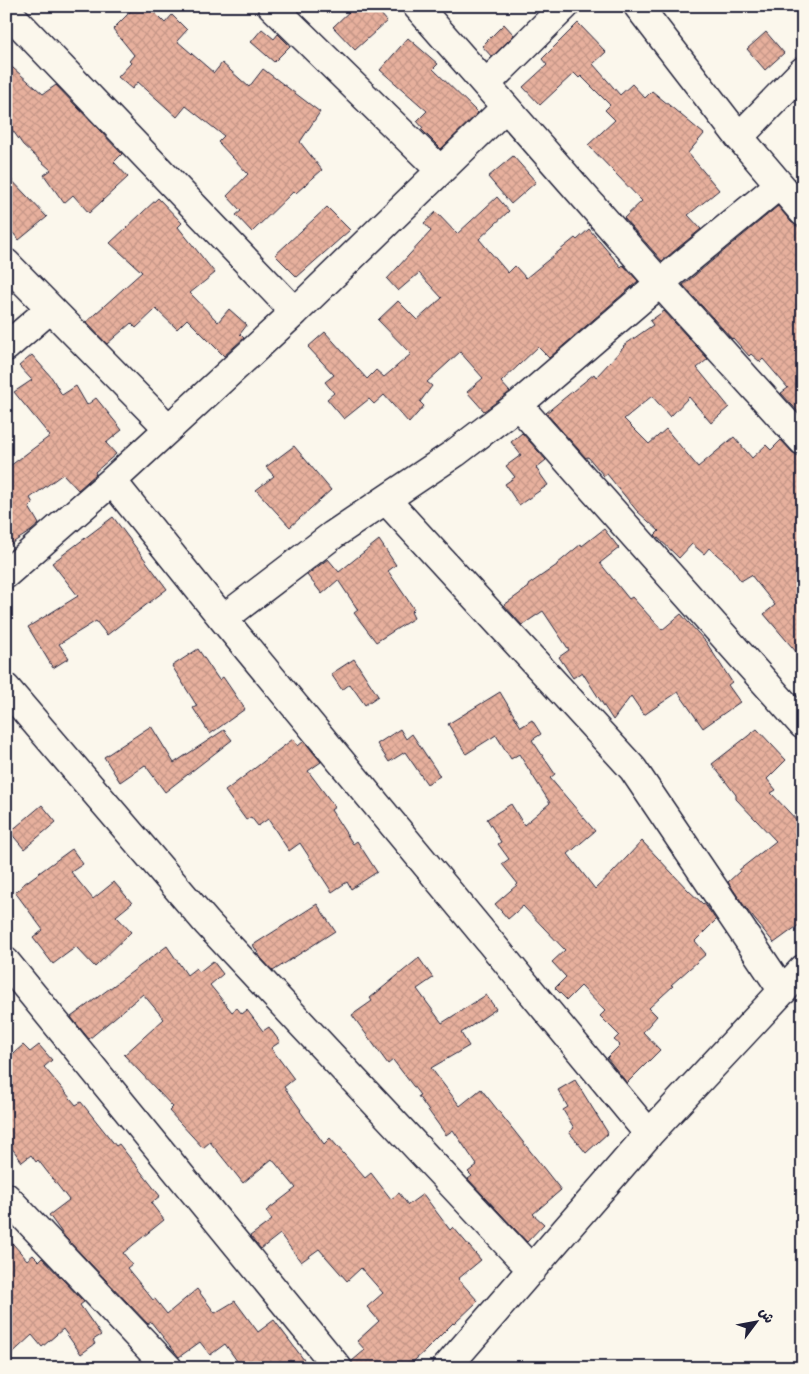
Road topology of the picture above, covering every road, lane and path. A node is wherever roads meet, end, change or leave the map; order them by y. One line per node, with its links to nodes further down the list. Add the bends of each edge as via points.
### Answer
1 (272, 6): 10 (street)
2 (417, 6): 7 (street)
3 (565, 6): 7 (street)
4 (638, 6): 9 (street)
5 (6, 10): 16 (street)
6 (803, 71): 9 (street)
7 (486, 84): 8 (street)
8 (505, 108): 10 (street); 14 (street)
9 (739, 137): 11 (street)
10 (440, 170): 16 (street)
11 (779, 185): 12 (street); 14 (street)
12 (803, 212)
13 (6, 263): 15 (street)
14 (660, 283): 18 (street); 20 (street)
15 (50, 309): 17 (street); 19 (street)
16 (295, 312): 19 (street)
17 (6, 347)
18 (518, 405): 22 (street); 26 (street)
19 (168, 428): 21 (street)
20 (803, 441)
21 (112, 481): 23 (street); 24 (street)
22 (386, 500): 24 (street); 29 (street, via 633,770)
23 (6, 574)
24 (223, 619): 30 (street)
25 (6, 688): 32 (street, via 208,923)
26 (803, 725)
27 (6, 962): 34 (street)
28 (803, 969): 29 (street)
29 (783, 991): 30 (street)
30 (649, 1134): 32 (street)
31 (6, 1197): 33 (street)
32 (532, 1270): 35 (street)
33 (158, 1365)
34 (338, 1368)
35 (446, 1368)

